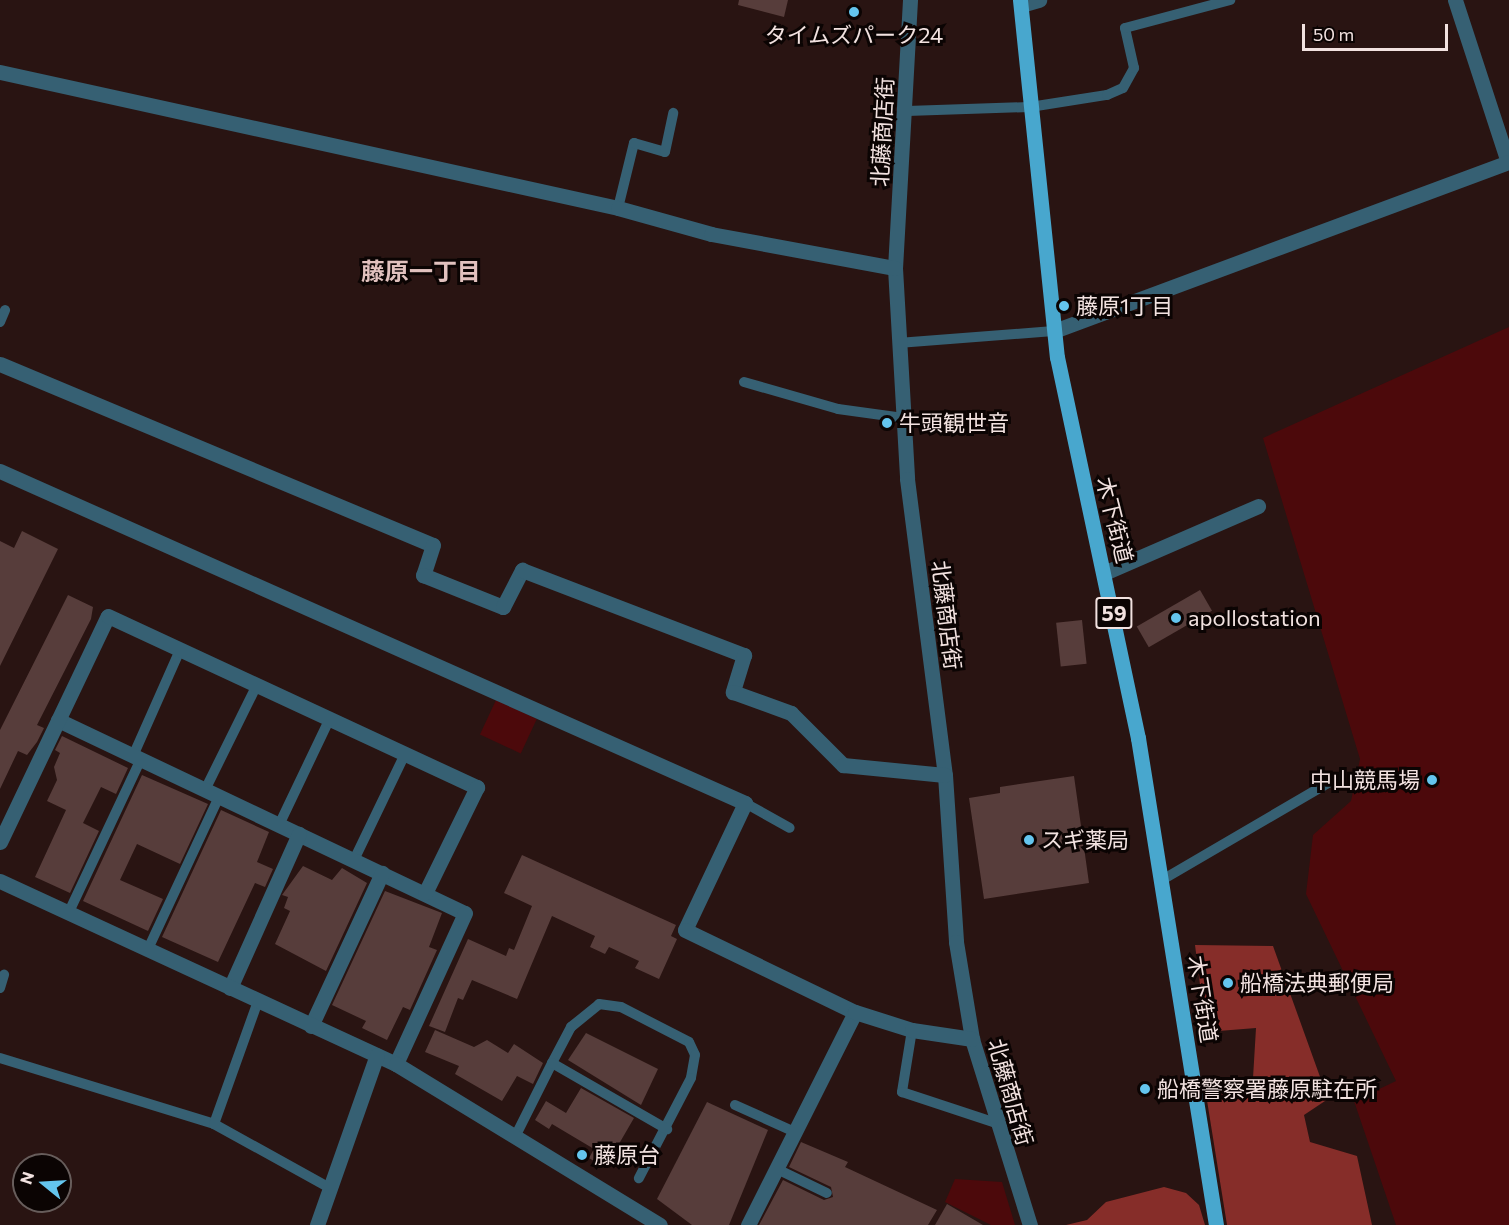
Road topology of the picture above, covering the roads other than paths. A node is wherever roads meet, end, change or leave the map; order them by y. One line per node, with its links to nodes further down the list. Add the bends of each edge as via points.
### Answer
1 (910, 0): 8 (street, 北藤商店街)
2 (1039, 0): 5 (street)
3 (1230, 0): 7 (lane, via 1125,28 1134,68 1123,88)
4 (1455, 0): 10 (street)
5 (1021, 2): 7 (main road, 木下街道 / 59)
6 (0, 72): 11 (street)
7 (1030, 107): 8 (lane); 15 (main road, 木下街道 / 59)
8 (907, 111): 12 (street, 北藤商店街)
9 (673, 113): 11 (lane, via 665,152 634,143)
10 (1509, 162): 15 (street)
11 (618, 208): 12 (street, via 711,234)
12 (895, 268): 16 (street, 北藤商店街)
13 (5, 310): 14 (lane)
14 (0, 322)
15 (1054, 331): 16 (lane); 22 (main road, 木下街道 / 59)
16 (898, 343): 19 (street, 北藤商店街)
17 (0, 364): 29 (street, via 433,545 423,574 503,607 522,570 744,656 733,692 791,713 843,765)
18 (744, 382): 19 (lane, via 838,409)
19 (903, 418): 29 (street, 北藤商店街)
20 (0, 471): 32 (street, via 712,784)
21 (1258, 506): 22 (street)
22 (1104, 573): 39 (main road, 木下街道 / 59)
23 (180, 650): 24 (street); 25 (street, via 108,616); 28 (lane)
24 (256, 687): 26 (street); 31 (lane)
25 (58, 720): 28 (street); 36 (street)
26 (329, 720): 27 (street); 33 (lane)
27 (405, 754): 37 (lane); 41 (street, via 477,787)
28 (137, 757): 31 (street); 42 (lane)
29 (945, 775): 51 (street, 北藤商店街, via 956,942)
30 (1338, 777): 39 (lane)
31 (212, 793): 33 (street); 43 (lane)
32 (745, 803): 34 (lane); 48 (street, via 686,930)
33 (279, 825): 35 (street)
34 (790, 828)
35 (299, 834): 37 (street); 46 (street)
36 (0, 842)
37 (354, 860): 38 (street)
38 (382, 873): 41 (street); 49 (street)
39 (1162, 879): 70 (main road, 木下街道 / 59)
40 (0, 881): 42 (street)
41 (425, 893): 55 (street, via 465,913)
42 (68, 914): 43 (street)
43 (148, 950): 46 (street)
44 (4, 975): 45 (lane)
45 (0, 988)
46 (230, 988): 47 (street)
47 (258, 1001): 49 (street); 58 (lane)
48 (855, 1012): 50 (street); 61 (street)
49 (311, 1026): 52 (street)
50 (912, 1030): 51 (street); 57 (lane, via 902,1092)
51 (972, 1039): 57 (street, 北藤商店街)
52 (377, 1055): 55 (street); 64 (street)
53 (0, 1058): 58 (lane)
54 (552, 1063): 59 (lane); 59 (lane, via 571,1026 599,1004 621,1007 673,1030 695,1055 691,1078); 60 (lane)
55 (396, 1064): 60 (street)
56 (735, 1105): 61 (lane)
57 (996, 1123): 69 (street, 北藤商店街)
58 (214, 1124): 64 (lane)
59 (667, 1129): 63 (lane)
60 (517, 1133): 67 (street)
61 (797, 1133): 62 (street)
62 (779, 1170): 65 (lane); 68 (street)
63 (639, 1178)
64 (330, 1188): 66 (street)
65 (827, 1193)
66 (317, 1225)
67 (660, 1225)
68 (748, 1225)
69 (1030, 1225)
70 (1216, 1225)

